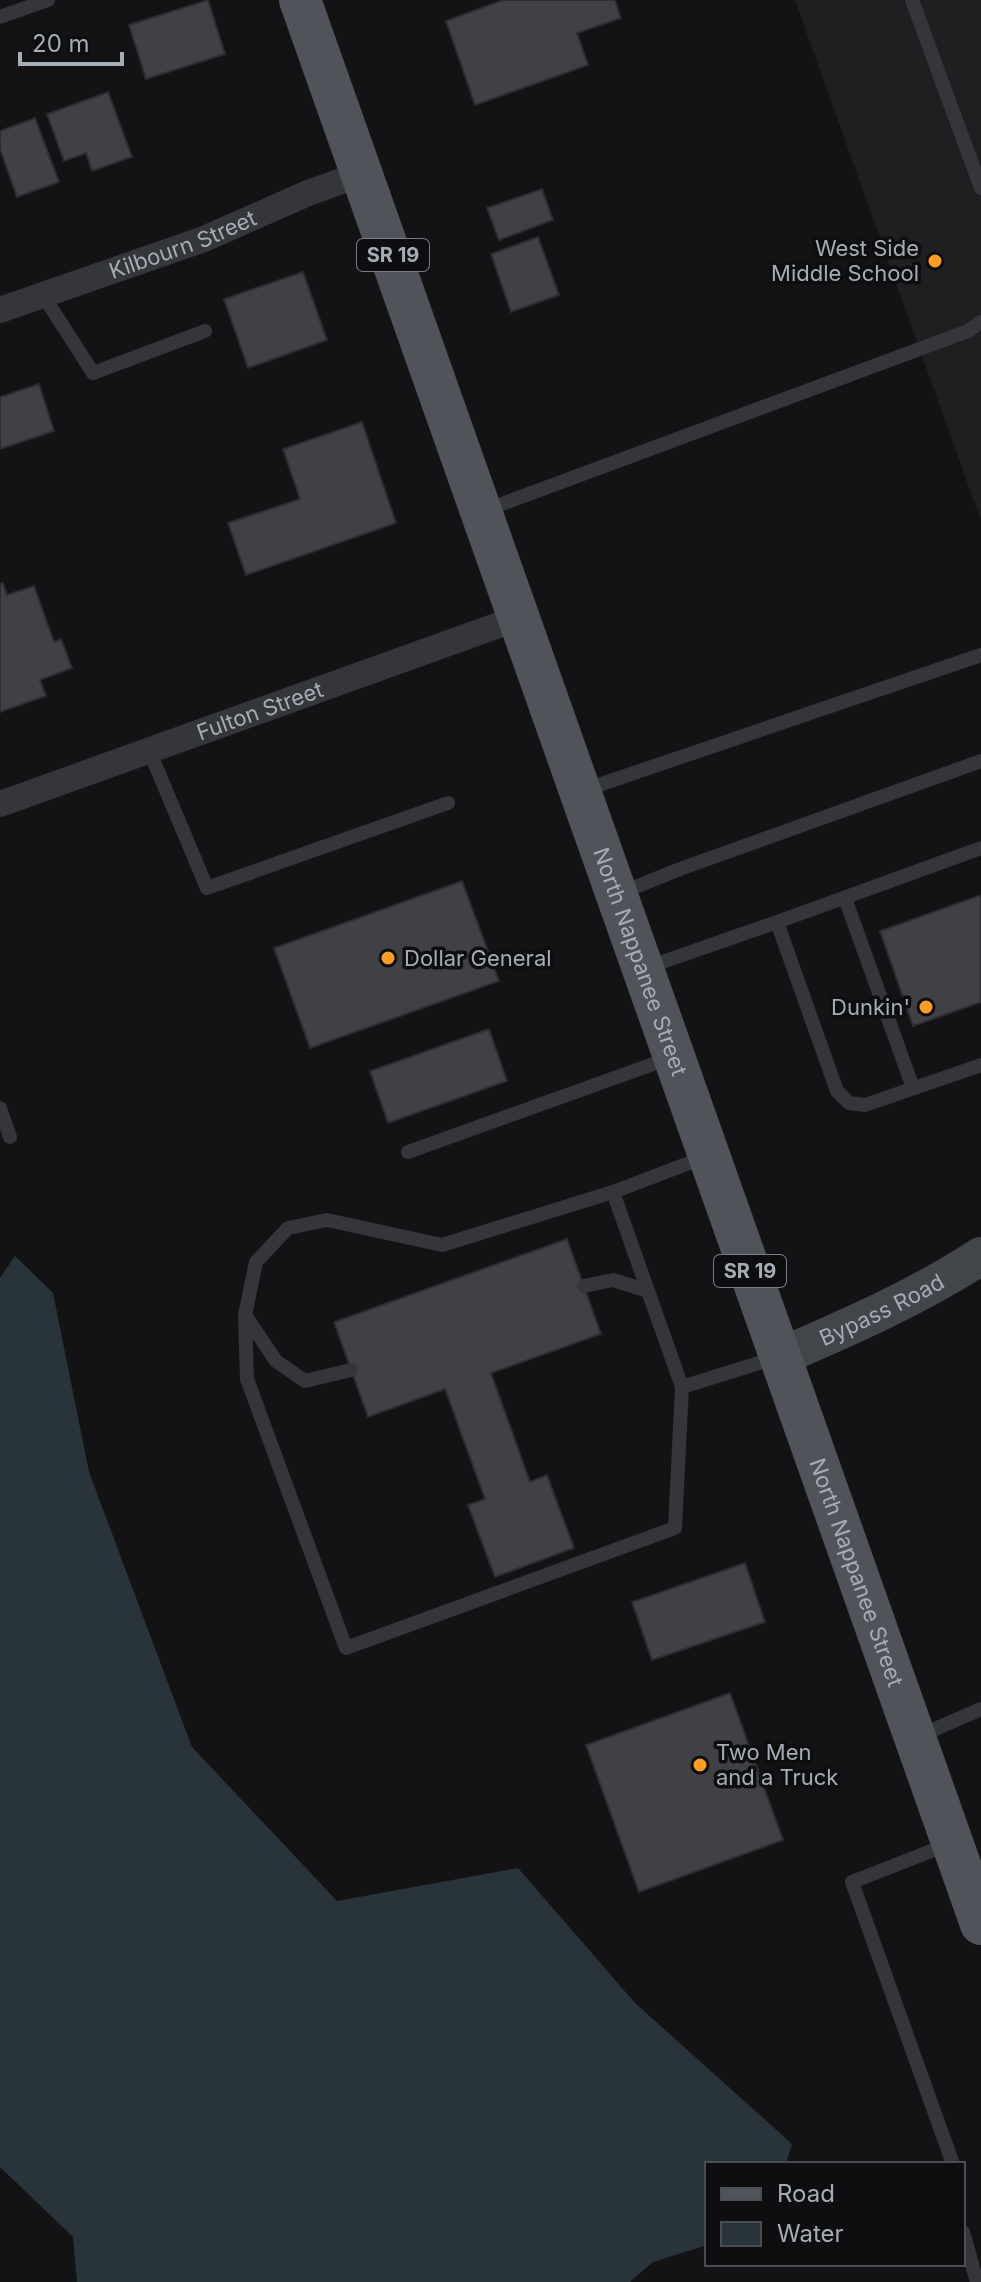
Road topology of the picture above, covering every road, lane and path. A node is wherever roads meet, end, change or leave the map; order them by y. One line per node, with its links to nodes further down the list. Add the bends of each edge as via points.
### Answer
1 (48, 0): 4 (lane)
2 (300, 0): 5 (main road, North Nappanee Street / SR 19)
3 (912, 0): 6 (lane)
4 (0, 17)
5 (364, 173): 7 (street, Kilbourn Street, via 204,239); 11 (main road, North Nappanee Street / SR 19)
6 (981, 188)
7 (43, 295): 8 (street, Kilbourn Street); 10 (lane, via 93,373)
8 (0, 310)
9 (981, 322): 11 (lane)
10 (205, 331)
11 (483, 511): 12 (main road, North Nappanee Street / SR 19)
12 (521, 617): 14 (street, Fulton Street); 16 (main road, North Nappanee Street / SR 19)
13 (981, 655): 16 (lane)
14 (149, 750): 17 (lane, via 207,888); 18 (street, Fulton Street)
15 (981, 761): 20 (lane)
16 (581, 791): 20 (main road, North Nappanee Street / SR 19)
17 (448, 803)
18 (0, 804)
19 (981, 848): 21 (lane)
20 (618, 894): 23 (main road, North Nappanee Street / SR 19)
21 (845, 898): 22 (lane); 26 (lane)
22 (777, 922): 23 (lane); 26 (lane, via 837,1091 849,1103 865,1105)
23 (644, 968): 24 (main road, North Nappanee Street / SR 19)
24 (674, 1056): 29 (lane); 30 (main road, North Nappanee Street / SR 19)
25 (981, 1065): 26 (lane)
26 (913, 1088)
27 (0, 1108): 28 (lane)
28 (10, 1137)
29 (408, 1152)
30 (710, 1156): 31 (lane); 36 (main road, North Nappanee Street / SR 19)
31 (613, 1192): 34 (lane); 35 (lane, via 442,1245 327,1220 288,1228 256,1262)
32 (981, 1256): 36 (main road, Bypass Road, via 943,1281)
33 (584, 1286): 34 (lane, via 613,1280)
34 (648, 1291): 38 (lane)
35 (245, 1315): 37 (lane, via 276,1361 305,1381); 38 (lane, via 247,1379 346,1648 675,1528)
36 (780, 1357): 38 (lane); 40 (main road, North Nappanee Street / SR 19)
37 (351, 1370)
38 (682, 1387)
39 (981, 1709): 40 (lane)
40 (915, 1738): 41 (main road, North Nappanee Street / SR 19)
41 (952, 1843): 42 (main road, North Nappanee Street / SR 19); 43 (lane, via 852,1882)
42 (981, 1924)
43 (952, 2162)
44 (965, 2239): 45 (lane)
45 (977, 2282)

